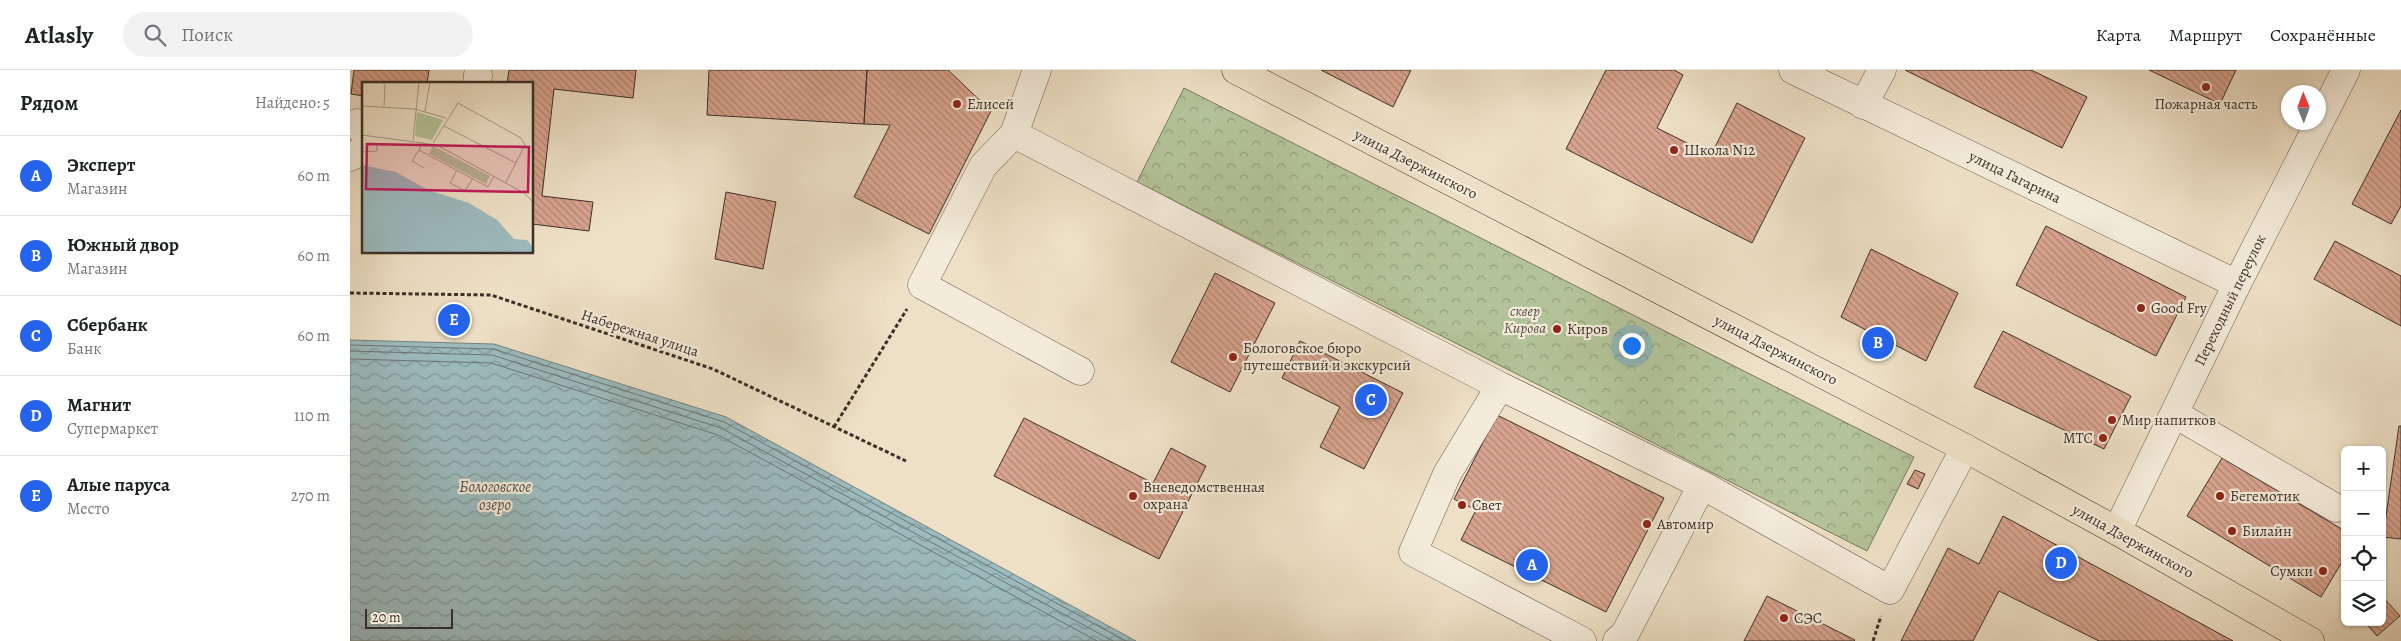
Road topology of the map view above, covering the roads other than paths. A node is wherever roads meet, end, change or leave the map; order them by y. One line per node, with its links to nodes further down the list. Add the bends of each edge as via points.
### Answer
1 (1037, 70): 7 (street)
2 (1236, 70): 14 (main road, улица Дзержинского)
3 (1793, 70): 6 (street, улица Гагарина)
4 (1882, 70): 6 (street)
5 (2346, 70): 10 (street, Переходный переулок)
6 (1864, 105): 10 (street, улица Гагарина)
7 (1014, 134): 11 (street, via 983,166 922,285); 12 (street)
8 (362, 151): 9 (street)
9 (350, 157)
10 (2237, 284): 13 (street, Переходный переулок)
11 (1080, 372)
12 (1500, 386): 15 (street); 18 (street, via 1447,474 1413,552)
13 (2175, 414): 16 (street); 17 (street, Переходный переулок)
14 (1965, 448): 15 (street, via 1890,590); 17 (main road, улица Дзержинского)
15 (1702, 484): 19 (street, via 1625,634)
16 (2336, 508)
17 (2116, 530): 20 (main road, улица Дзержинского)
18 (1582, 641)
19 (1617, 641)
20 (2310, 641)

